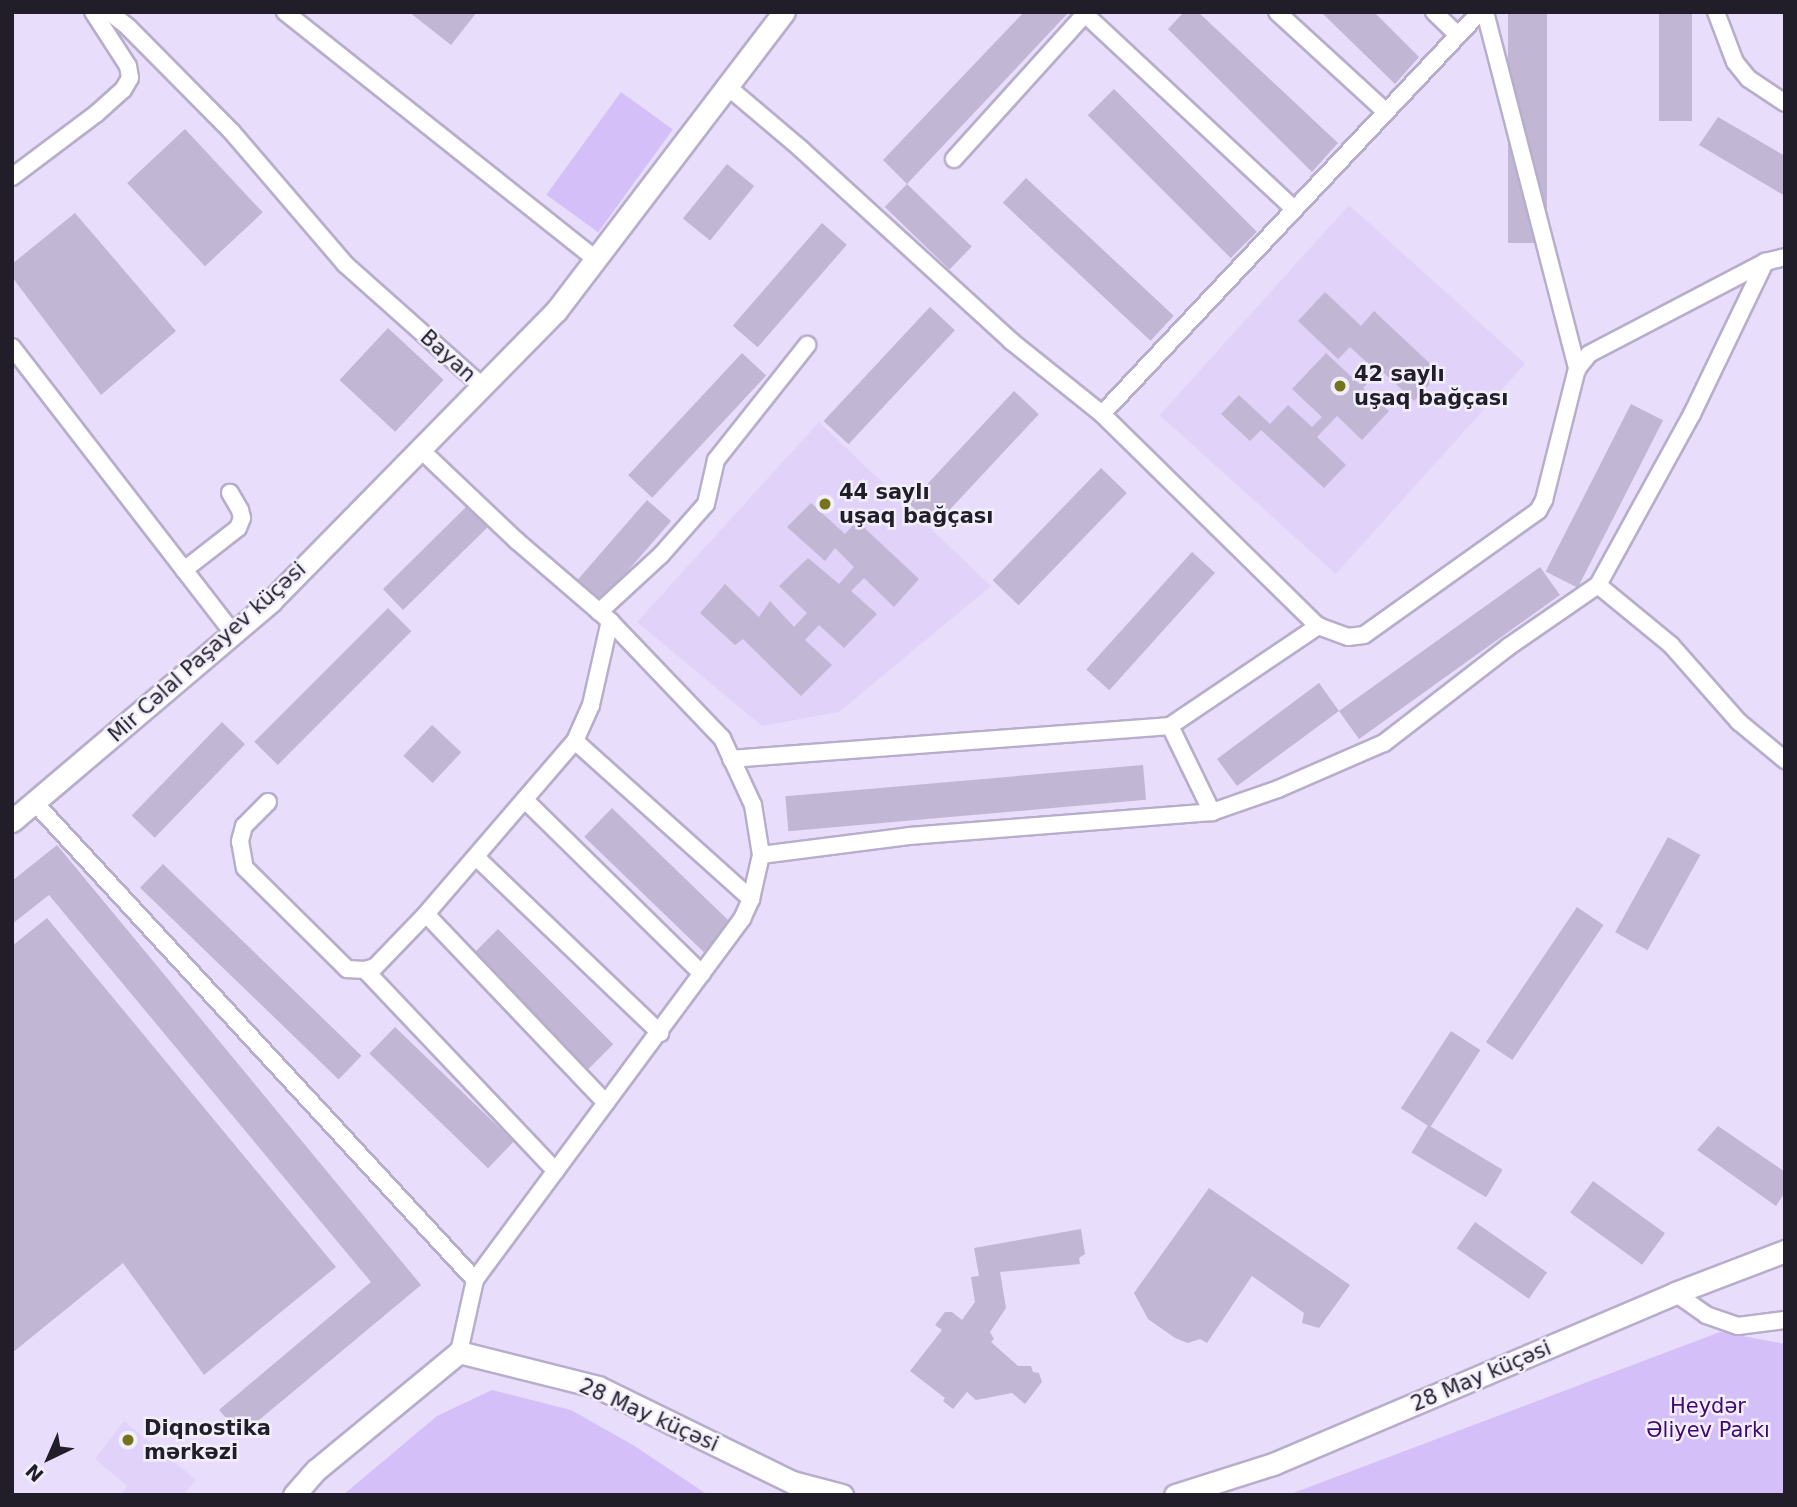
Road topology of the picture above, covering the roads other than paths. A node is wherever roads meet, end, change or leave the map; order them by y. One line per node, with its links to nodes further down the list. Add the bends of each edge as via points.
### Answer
1 (93, 12): 16 (street, via 128,66 130,78 96,114)
2 (109, 12): 24 (street, Bayan, via 232,132 345,264)
3 (285, 12): 19 (street)
4 (784, 12): 12 (main road, Bayan)
5 (1277, 12): 14 (street)
6 (1434, 12): 11 (street)
7 (1480, 12): 11 (street)
8 (1485, 12): 23 (street)
9 (1716, 12): 13 (street, via 1735,62 1749,79)
10 (1086, 13): 15 (street); 17 (street)
11 (1458, 35): 14 (street)
12 (728, 87): 19 (main road, Bayan); 25 (street, via 1011,341)
13 (1785, 103)
14 (1386, 112): 17 (street)
15 (954, 159)
16 (12, 177)
17 (1294, 209): 25 (street)
18 (1785, 257): 20 (street)
19 (595, 259): 24 (main road, Bayan, via 556,311)
20 (1765, 262): 23 (street, via 1589,354); 29 (street, via 1692,415)
21 (807, 345): 30 (street, via 716,460 706,504)
22 (14, 352): 28 (street)
23 (1577, 369): 31 (street, via 1538,511 1364,635 1348,637)
24 (482, 386): 26 (main road, Mir Cəlal Paşayev küçəsi)
25 (1102, 414): 31 (street)
26 (420, 449): 30 (street); 32 (main road, Mir Cəlal Paşayev küçəsi, via 271,601)
27 (230, 494): 28 (street, via 242,518 238,528)
28 (184, 570): 32 (street)
29 (1598, 585): 36 (street, via 1671,645 1739,722); 40 (street, via 1508,647 1384,743)
30 (604, 617): 34 (street, via 592,705); 35 (street, via 722,738)
31 (1318, 626): 33 (street)
32 (232, 632): 39 (main road, Mir Cəlal Paşayev küçəsi)
33 (1170, 726): 35 (street); 40 (street)
34 (576, 741): 37 (street); 44 (street)
35 (731, 759): 42 (street, via 753,805)
36 (1785, 760)
37 (525, 800): 43 (street); 47 (street)
38 (268, 802): 46 (street, via 244,826 240,841 245,868 347,968)
39 (35, 803): 41 (main road, Mir Cəlal Paşayev küçəsi); 52 (street)
40 (1212, 812): 42 (street, via 909,836)
41 (12, 821)
42 (761, 855): 44 (street)
43 (476, 856): 45 (street); 48 (street)
44 (751, 899): 47 (street)
45 (426, 914): 46 (street, via 375,967); 49 (street)
46 (365, 970): 50 (street)
47 (702, 974): 48 (street)
48 (660, 1033): 49 (street)
49 (606, 1103): 50 (street)
50 (556, 1171): 52 (street)
51 (1785, 1251): 53 (main road, 28 May küçəsi)
52 (475, 1280): 55 (street)
53 (1675, 1293): 54 (street, via 1706,1315 1738,1326); 58 (main road, 28 May küçəsi, via 1273,1464)
54 (1785, 1320)
55 (459, 1353): 56 (main road, via 316,1469); 57 (main road, 28 May küçəsi, via 598,1387 792,1482)
56 (293, 1495)
57 (842, 1495)
58 (1175, 1495)

